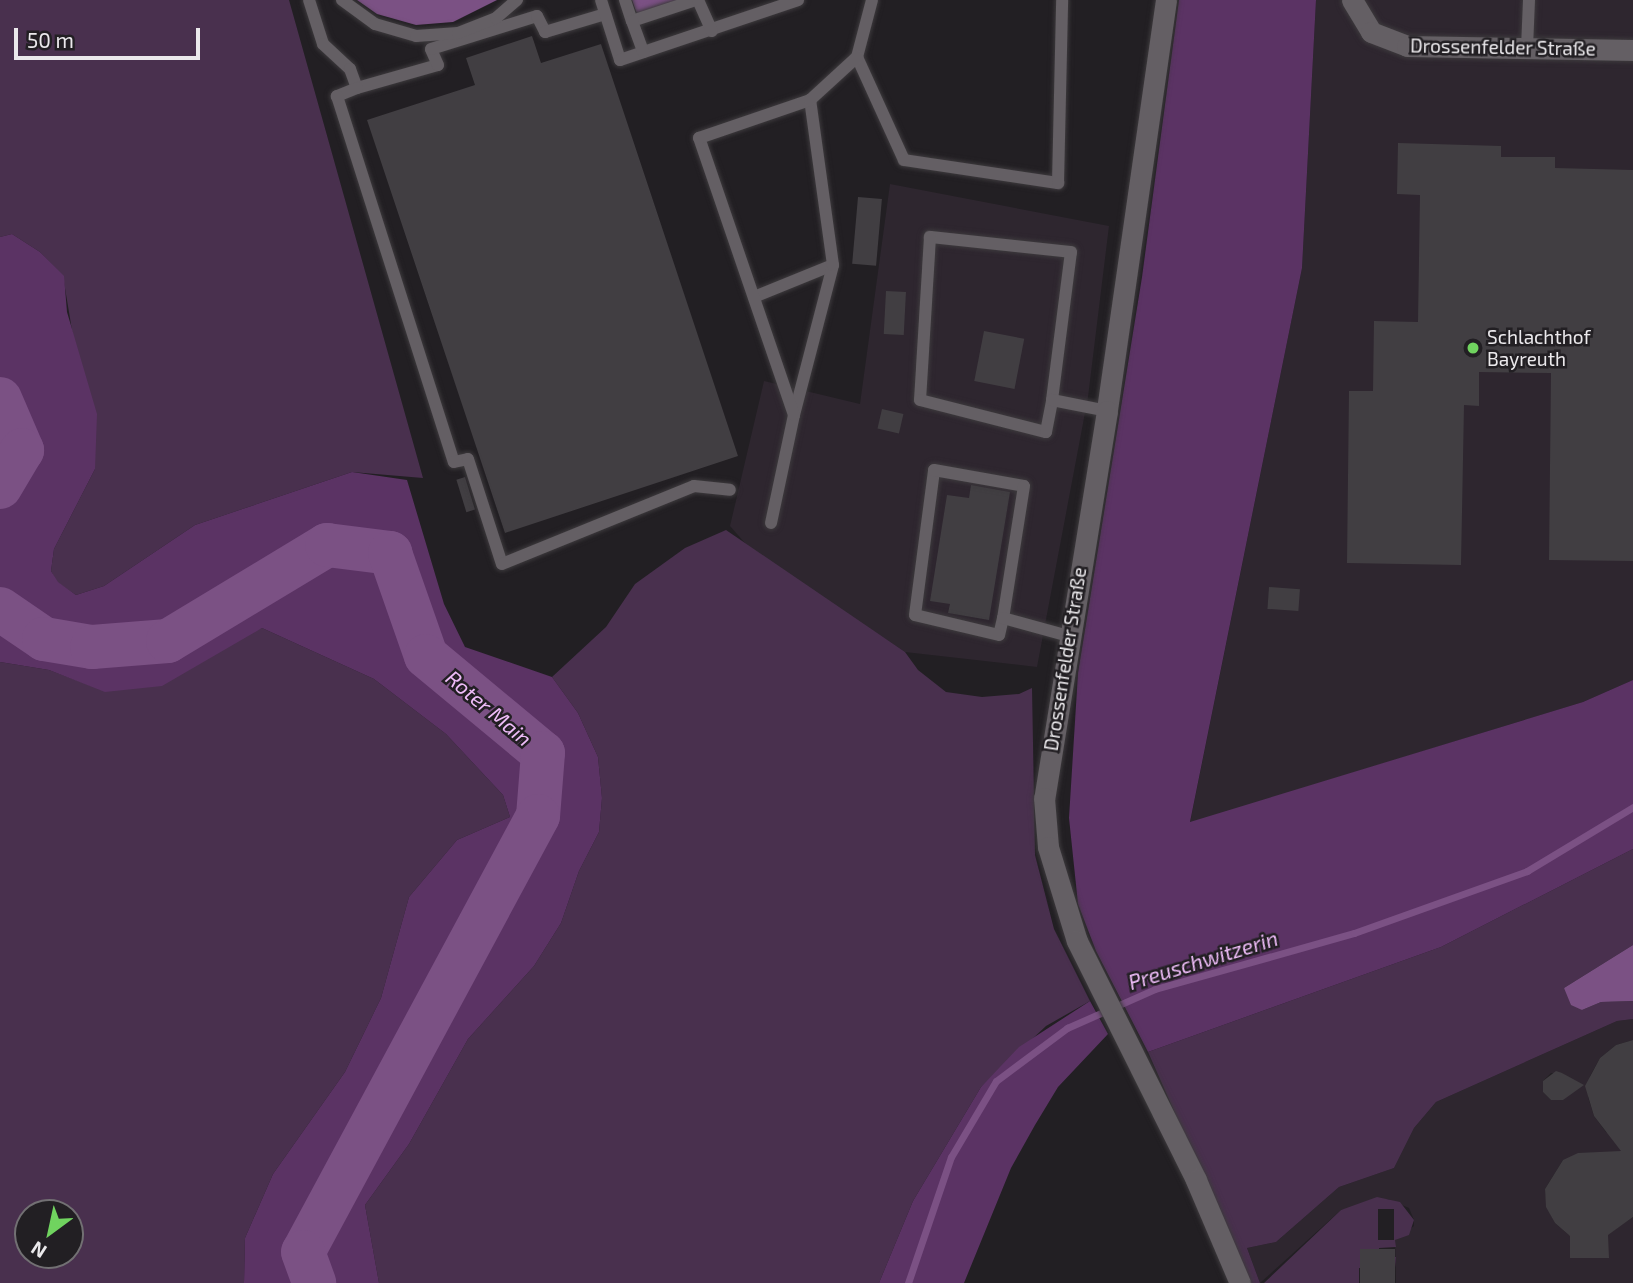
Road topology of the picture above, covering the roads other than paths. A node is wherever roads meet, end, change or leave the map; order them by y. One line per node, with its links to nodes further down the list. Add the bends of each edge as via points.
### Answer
1 (309, 0): 22 (lane, via 323,44 350,69)
2 (342, 0): 17 (lane, via 385,27 416,36)
3 (517, 0): 17 (lane, via 496,18)
4 (600, 0): 14 (lane)
5 (625, 0): 15 (lane)
6 (697, 0): 15 (lane); 16 (lane)
7 (798, 0): 13 (lane)
8 (872, 0): 21 (lane)
9 (1062, 0): 21 (lane, via 1058,183 904,160)
10 (1166, 0): 27 (street, Drossenfelder Straße)
11 (1352, 0): 18 (street, Drossenfelder Straße, via 1371,32 1391,43)
12 (1529, 0): 18 (lane)
13 (779, 4): 16 (lane)
14 (605, 14): 17 (lane, via 545,33 537,16); 20 (lane, via 620,60)
15 (632, 21): 20 (lane)
16 (712, 31): 20 (lane)
17 (459, 37): 22 (lane, via 431,49 438,65)
18 (1527, 48): 19 (street, Drossenfelder Straße)
19 (1633, 50)
20 (643, 52)
21 (857, 57): 23 (lane)
22 (357, 88): 29 (lane, via 337,96 454,462 468,459 502,564 694,486)
23 (810, 100): 24 (lane); 25 (lane, via 699,138)
24 (833, 265): 25 (lane); 28 (lane)
25 (754, 297): 28 (lane)
26 (1052, 400): 26 (lane, via 1046,432 920,400 930,237 1071,252); 27 (lane)
27 (1107, 411): 32 (street, Drossenfelder Straße)
28 (794, 415): 30 (lane)
29 (730, 490)
30 (771, 523)
31 (1003, 618): 31 (lane, via 1024,486 934,470 915,615 999,635); 32 (lane)
32 (1069, 636): 33 (street, Drossenfelder Straße, via 1044,797 1048,847 1083,955 1136,1057)
33 (1240, 1283)

